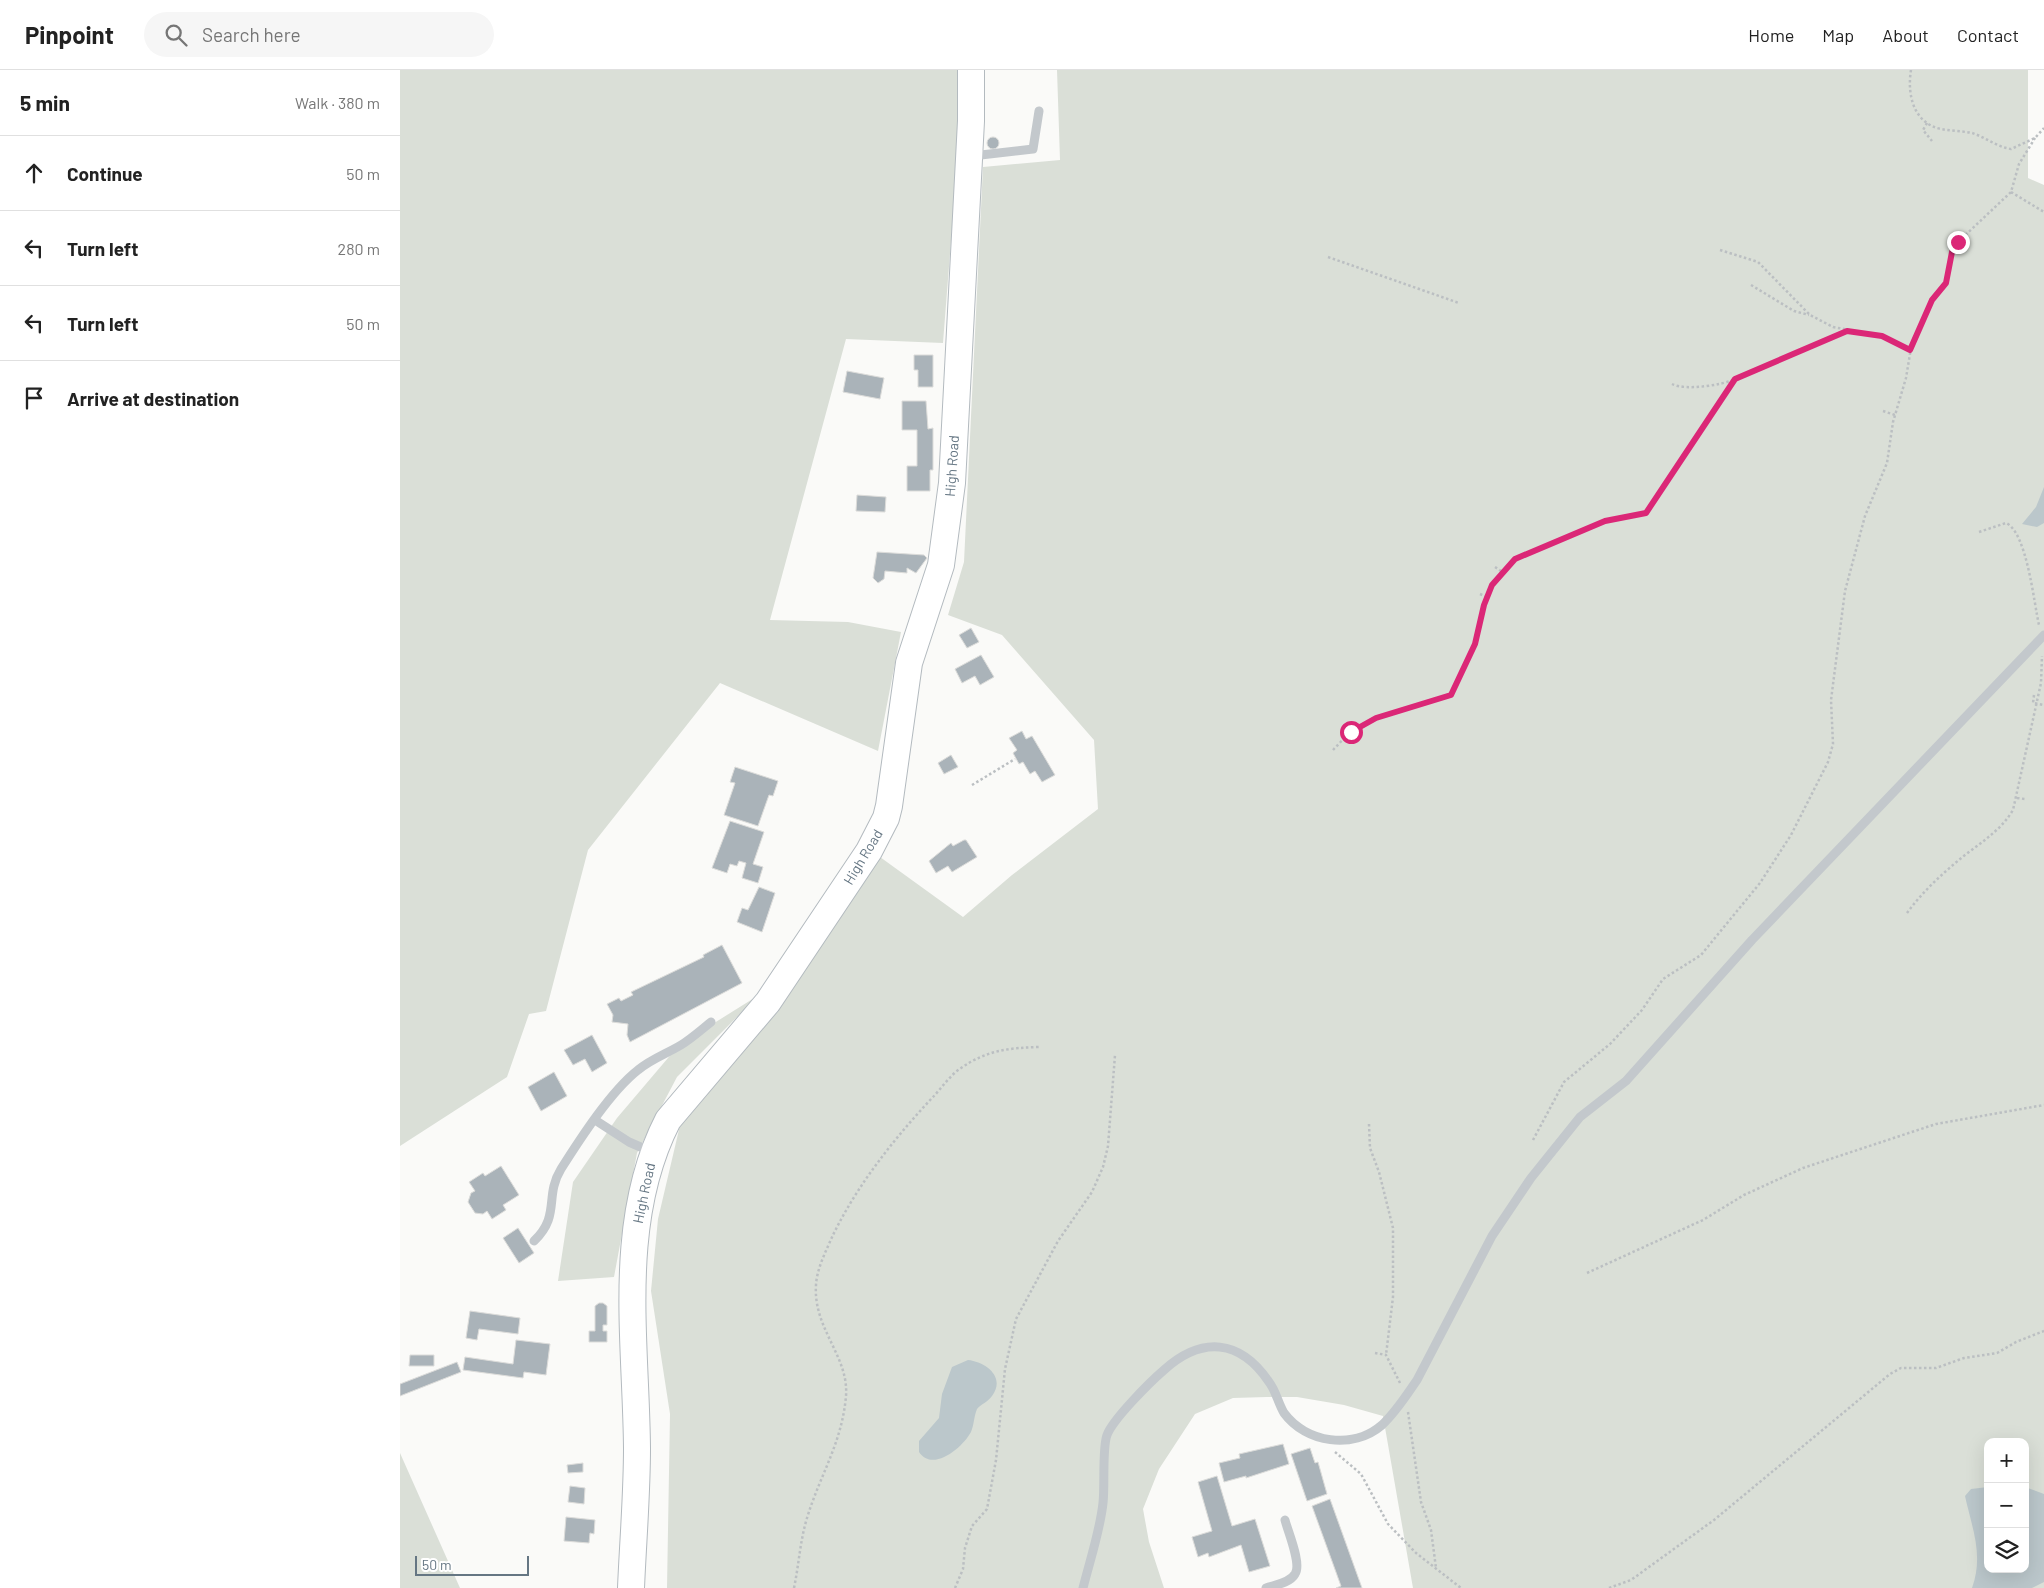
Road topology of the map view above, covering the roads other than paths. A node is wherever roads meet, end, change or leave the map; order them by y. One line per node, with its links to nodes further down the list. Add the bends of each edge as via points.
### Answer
1 (971, 70): 3 (main road, High Road)
2 (1039, 111): 3 (lane, via 1033,149)
3 (969, 156): 7 (main road, High Road, via 952,483 946,532 933,595 909,662 886,818 868,851 768,1002 680,1104 668,1120)
4 (2043, 636): 11 (lane, via 1752,940 1626,1081 1580,1117 1531,1178 1492,1236 1438,1342 1404,1400 1380,1426 1368,1434 1339,1441 1326,1440 1300,1429 1285,1413 1270,1383 1233,1349 1216,1346 1182,1356 1161,1372 1109,1430 1105,1447 1103,1505)
5 (711, 1022): 6 (lane, via 681,1045 636,1071)
6 (595, 1120): 7 (lane, via 629,1142); 8 (lane, via 555,1181 546,1230)
7 (653, 1152): 10 (main road, High Road, via 645,1176 635,1244 632,1304 637,1450)
8 (534, 1241)
9 (1285, 1520): 12 (lane, via 1298,1565 1291,1579)
10 (631, 1588)
11 (1083, 1588)
12 (1266, 1588)

